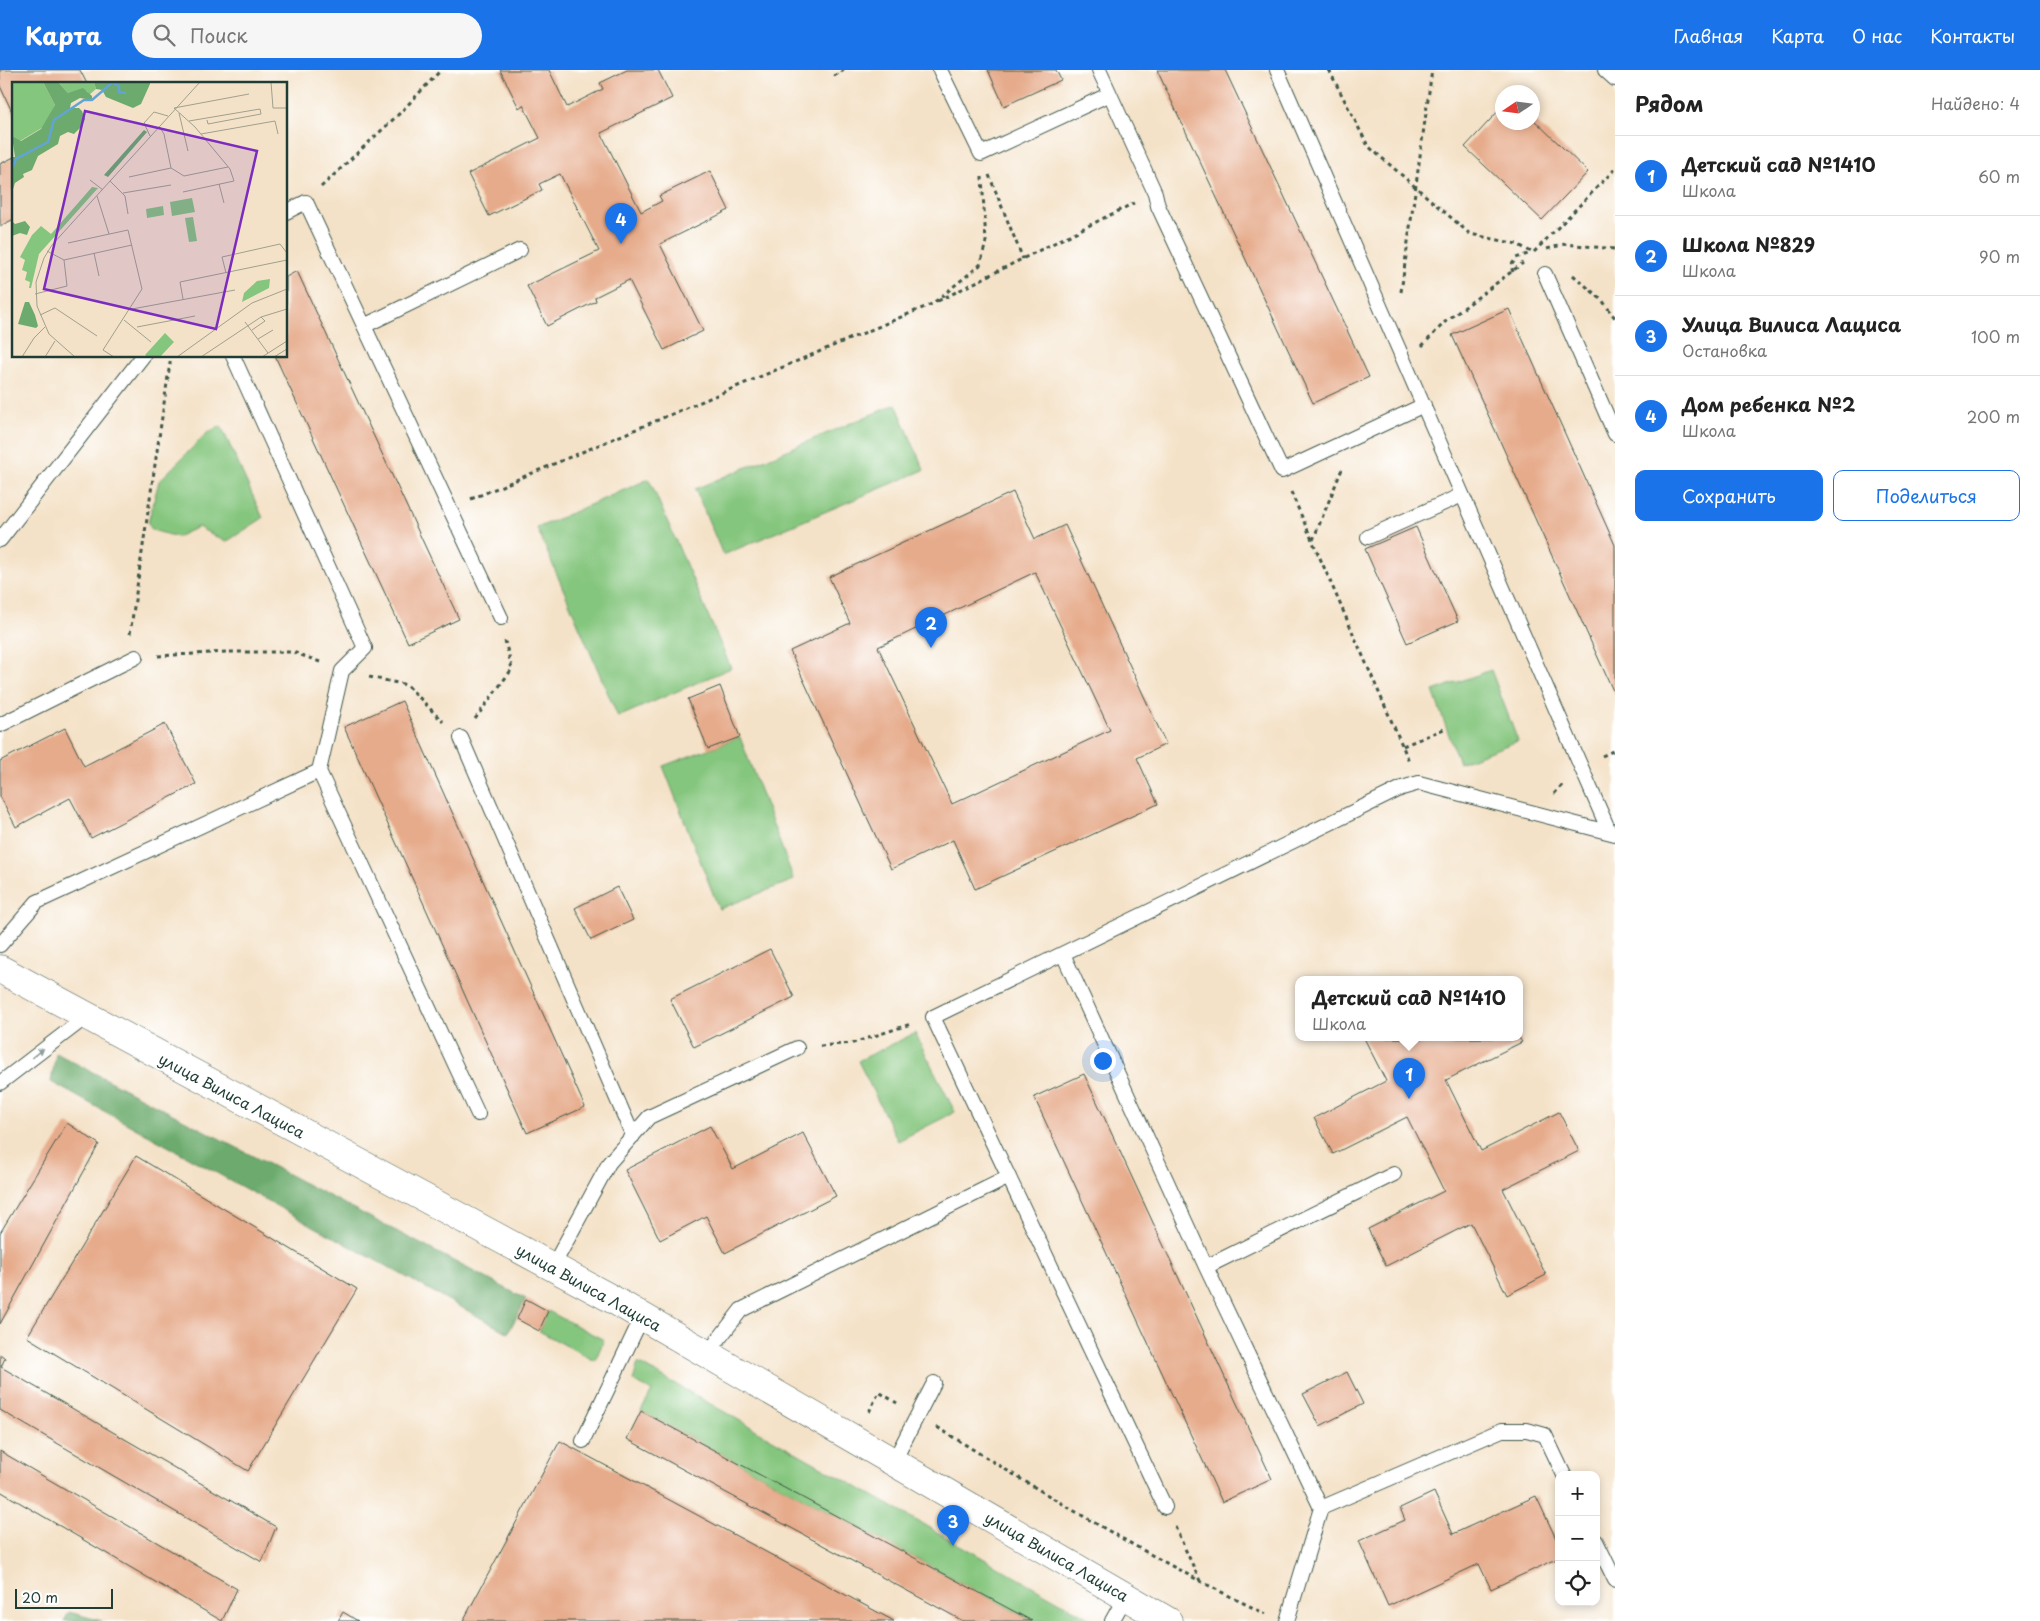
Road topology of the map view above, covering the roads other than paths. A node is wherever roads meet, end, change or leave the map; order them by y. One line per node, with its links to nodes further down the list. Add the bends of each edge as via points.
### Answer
1 (940, 70): 6 (lane, via 980,154)
2 (1099, 70): 6 (lane)
3 (1277, 70): 13 (lane)
4 (1605, 70): 5 (lane)
5 (1615, 79)
6 (1110, 94): 13 (lane, via 1158,206 1282,471)
7 (288, 211): 10 (lane, via 306,202)
8 (520, 250): 10 (lane)
9 (1545, 274): 14 (lane)
10 (364, 326): 18 (lane)
11 (141, 358): 17 (lane)
12 (234, 358): 22 (lane, via 365,648 342,671)
13 (1424, 405): 15 (lane)
14 (1615, 434)
15 (1462, 495): 16 (lane); 23 (lane, via 1580,767)
16 (1368, 536)
17 (0, 540)
18 (500, 618)
19 (136, 657): 20 (lane)
20 (0, 725)
21 (461, 738): 31 (lane)
22 (319, 771): 24 (lane, via 37,902); 30 (lane)
23 (1612, 832): 25 (lane, via 1419,783 1402,788)
24 (0, 945)
25 (1063, 954): 33 (lane, via 933,1016); 35 (lane)
26 (0, 969): 27 (street, улица Вилиса Лациса)
27 (86, 1017): 29 (lane, one-way to 27); 34 (street, улица Вилиса Лациса)
28 (797, 1048): 31 (lane, via 650,1117)
29 (0, 1083)
30 (478, 1114)
31 (633, 1136): 34 (lane, via 609,1163)
32 (1394, 1174): 35 (lane)
33 (1009, 1177): 37 (lane, via 741,1310); 42 (lane)
34 (553, 1266): 36 (street, улица Вилиса Лациса)
35 (1206, 1267): 43 (lane)
36 (642, 1317): 37 (street, улица Вилиса Лациса); 39 (lane)
37 (708, 1353): 40 (street, улица Вилиса Лациса)
38 (934, 1383): 40 (lane)
39 (583, 1440)
40 (894, 1461): 46 (street, улица Вилиса Лациса)
41 (1562, 1471): 43 (lane, via 1545,1435 1527,1430 1502,1430)
42 (1165, 1507)
43 (1321, 1508): 49 (lane)
44 (1600, 1549): 45 (lane)
45 (1615, 1580)
46 (1126, 1596): 47 (lane); 48 (street, улица Вилиса Лациса)
47 (1112, 1621)
48 (1168, 1621)
49 (1287, 1621)

